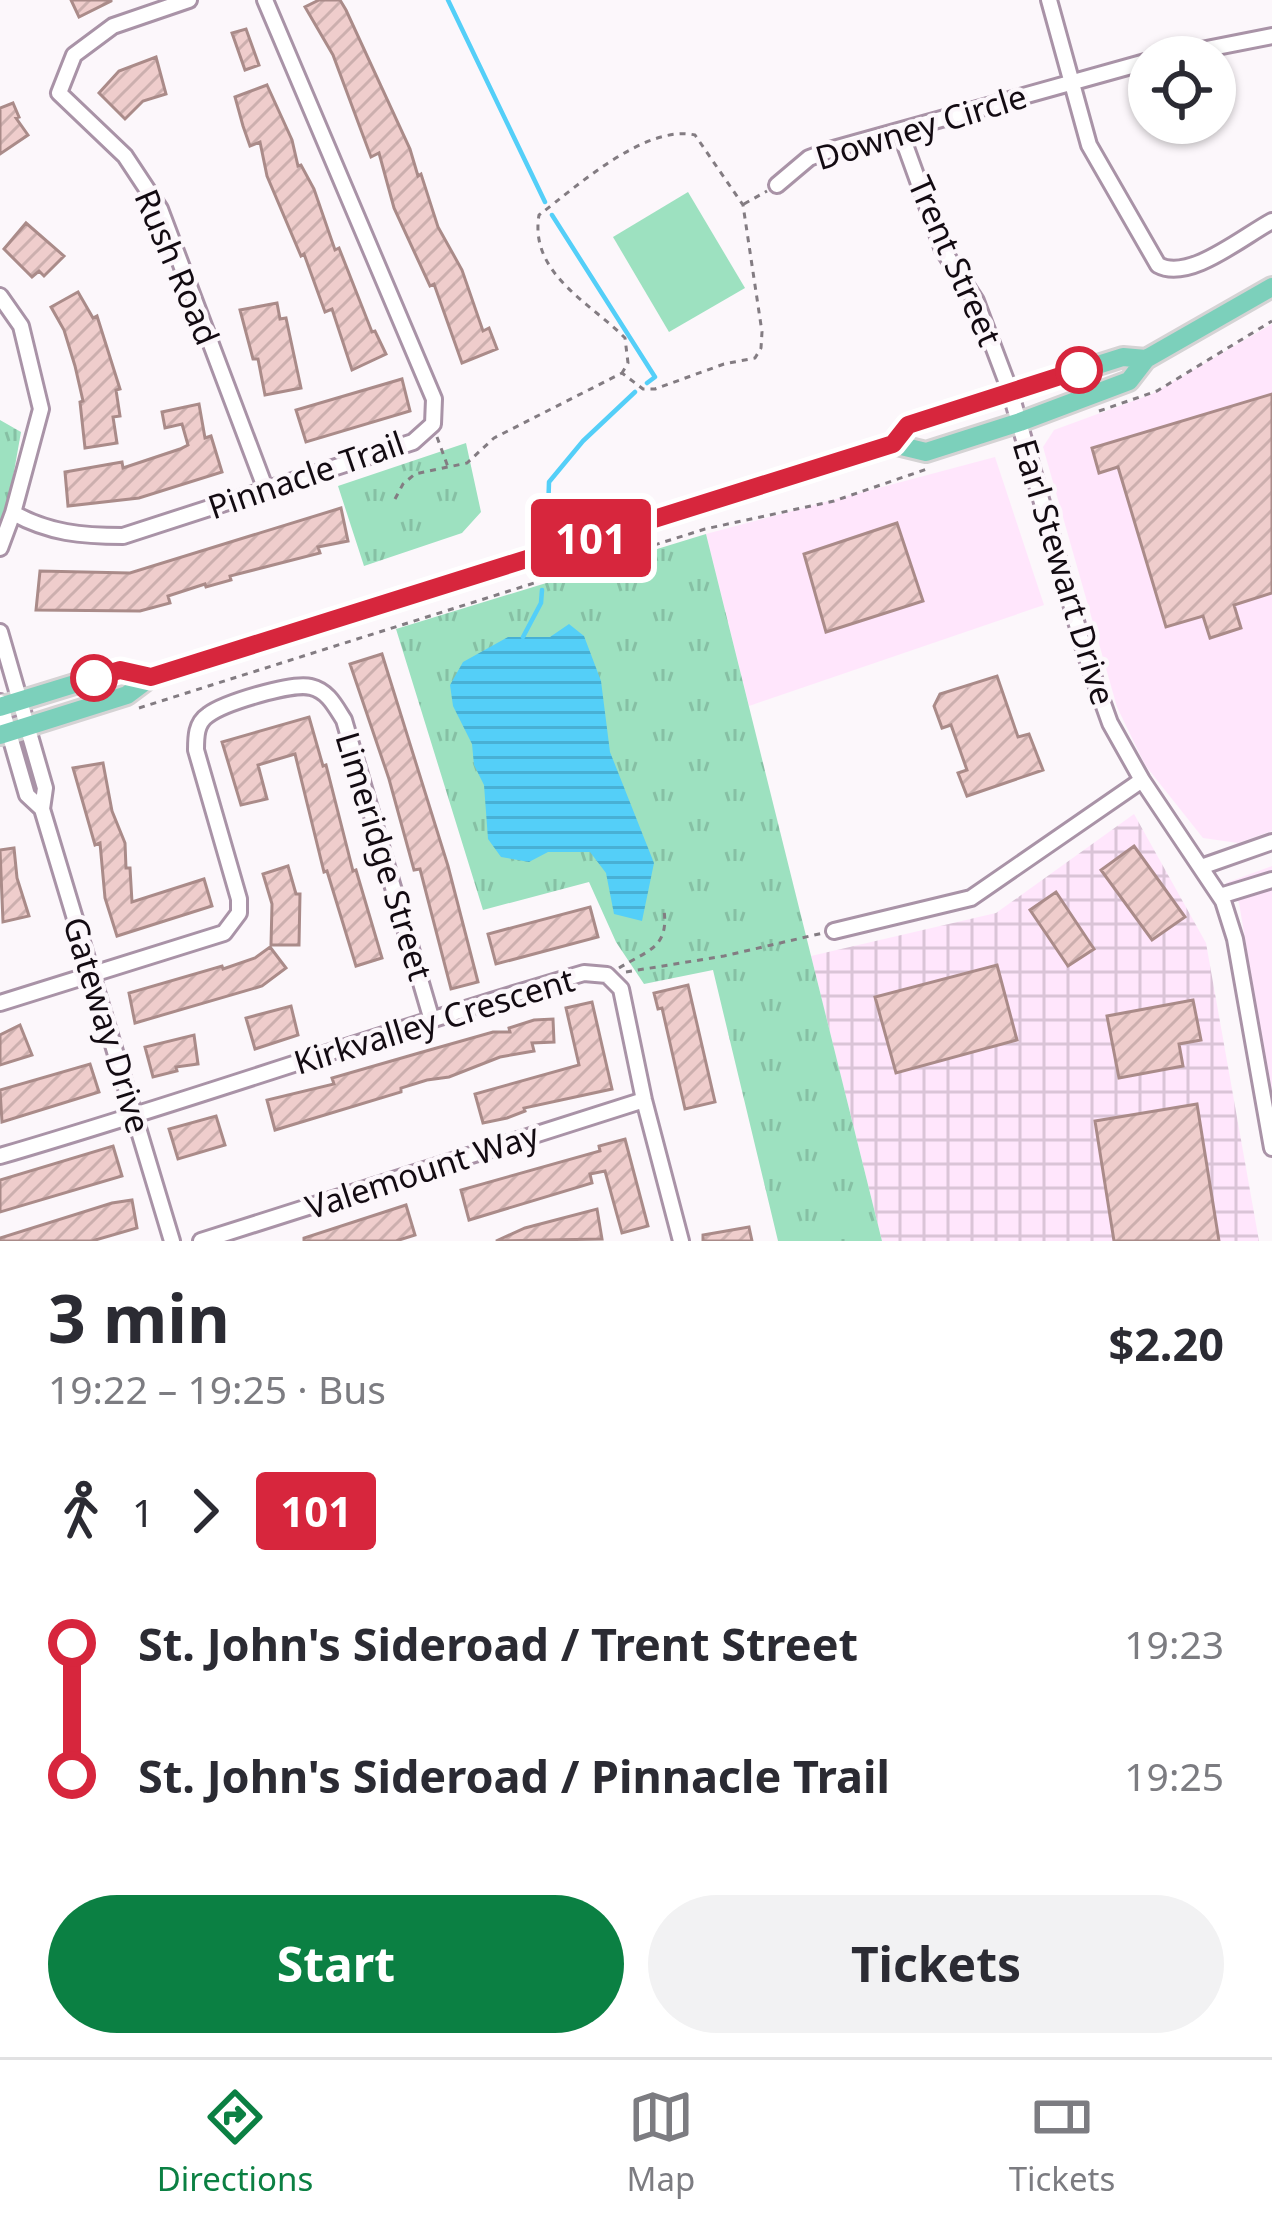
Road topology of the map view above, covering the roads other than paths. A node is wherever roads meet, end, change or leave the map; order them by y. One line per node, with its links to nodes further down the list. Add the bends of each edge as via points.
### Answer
1 (189, 0): 17 (street, Rush Road, via 112,26 74,55 59,93 125,156 160,209)
2 (265, 0): 17 (street, Pinnacle Trail, via 434,400 433,424 413,442)
3 (1049, 0): 7 (street)
4 (1272, 35): 5 (street)
5 (1236, 42)
6 (1128, 67): 7 (street, Downey Circle)
7 (1072, 82): 8 (street, Downey Circle); 10 (street, Downey Circle, via 1089,145 1158,265 1187,270)
8 (899, 131): 9 (street, Downey Circle, via 809,158); 14 (street, Trent Street, via 943,250 976,301)
9 (777, 185)
10 (1272, 221)
11 (1272, 287): 13 (main road)
12 (0, 296): 18 (street, via 21,326 41,410)
13 (1146, 359): 14 (main road, via 1123,357); 15 (main road, via 1130,381)
14 (1010, 391): 15 (street, Earl Stewart Drive); 16 (main road, via 908,425)
15 (1020, 422): 16 (main road, via 926,452); 25 (street, Earl Stewart Drive, via 1091,670)
16 (893, 444): 21 (main road)
17 (266, 490): 18 (street, Pinnacle Trail, via 123,536 40,528)
18 (14, 513): 19 (street)
19 (0, 548)
20 (0, 632): 22 (street)
21 (151, 677): 22 (main road, via 120,670); 24 (main road, via 127,695)
22 (22, 700): 23 (main road); 24 (street)
23 (0, 705): 24 (street, Gateway Drive)
24 (12, 731): 31 (street, Gateway Drive)
25 (1142, 780): 27 (street, Earl Stewart Drive); 30 (street, via 971,898)
26 (1272, 842): 27 (street)
27 (1201, 867): 29 (street, Earl Stewart Drive)
28 (1272, 880): 29 (street)
29 (1220, 896): 34 (street, Earl Stewart Drive)
30 (835, 931)
31 (90, 973): 32 (street); 33 (street, Limeridge Street, via 232,924 239,899 196,750 199,725 209,713 303,686 329,697 344,720); 36 (street, Gateway Drive)
32 (0, 1003)
33 (431, 1017): 35 (street, Kirkvalley Crescent, via 584,973 607,975 620,989); 36 (street, Kirkvalley Crescent)
34 (1265, 1063): 37 (street, Earl Stewart Drive)
35 (644, 1100): 40 (street, Valemount Way); 41 (street, Kirkvalley Crescent)
36 (134, 1117): 38 (street, Kirkvalley Crescent); 39 (street, Gateway Drive)
37 (1272, 1148)
38 (0, 1156)
39 (172, 1241)
40 (201, 1241)
41 (679, 1241)

